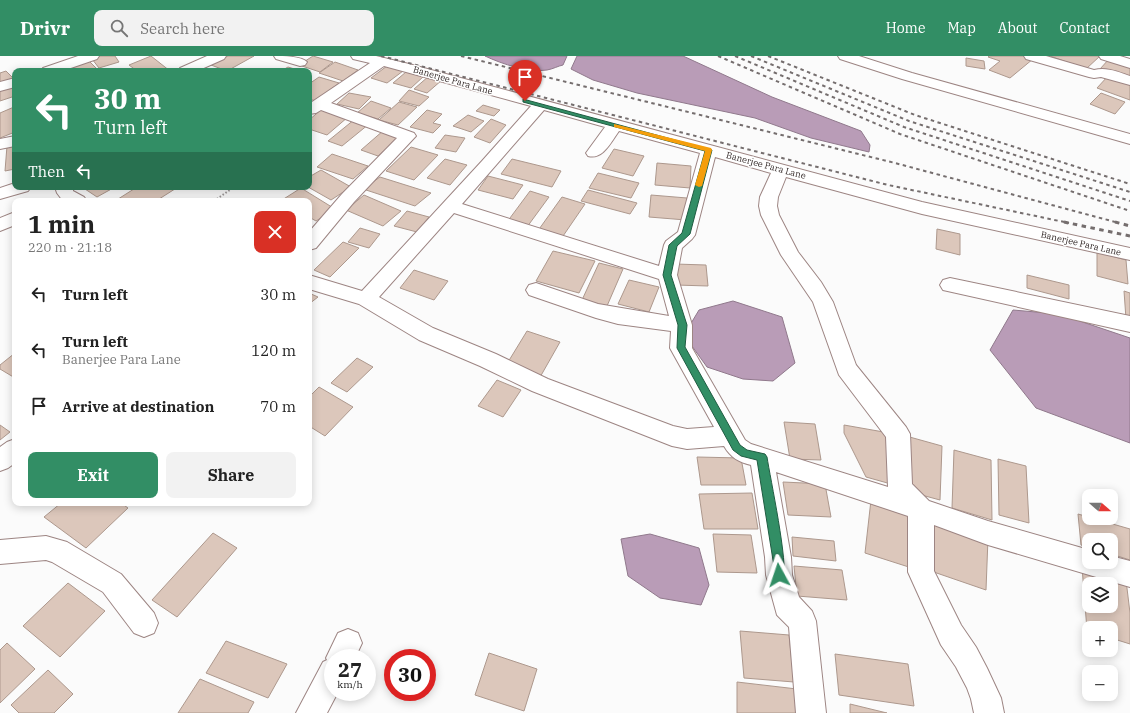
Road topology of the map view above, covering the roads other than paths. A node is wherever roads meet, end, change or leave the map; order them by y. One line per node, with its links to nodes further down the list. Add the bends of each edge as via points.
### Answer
1 (92, 56): 12 (street)
2 (219, 56): 13 (street)
3 (280, 56): 9 (street)
4 (358, 56): 10 (street, Banerjee Para Lane)
5 (845, 56): 20 (street)
6 (1031, 56): 8 (street)
7 (1106, 56): 11 (street)
8 (1047, 58): 14 (street, via 1094,74 1102,72)
9 (300, 62)
10 (381, 62): 17 (street, Banerjee Para Lane); 18 (street)
11 (1130, 64)
12 (57, 68)
13 (192, 68)
14 (1130, 82)
15 (12, 83): 16 (street)
16 (0, 87)
17 (540, 105): 19 (street, Banerjee Para Lane); 30 (street)
18 (315, 108): 33 (street, via 408,136 348,198)
19 (615, 125): 23 (street, Banerjee Para Lane); 24 (street)
20 (1130, 139)
21 (12, 142): 22 (street)
22 (0, 144)
23 (709, 150): 25 (street, Banerjee Para Lane); 35 (street, via 686,234 673,245)
24 (594, 153)
25 (781, 170): 34 (street, Banerjee Para Lane, via 922,208); 46 (street, via 770,196 770,215 790,255 823,302 847,369 898,434 900,489)
26 (13, 190): 27 (street)
27 (0, 194)
28 (70, 194): 29 (street)
29 (59, 198)
30 (450, 206): 35 (street); 39 (street)
31 (12, 219): 32 (street)
32 (0, 225)
33 (312, 240)
34 (1130, 254)
35 (667, 275): 41 (street)
36 (312, 283): 39 (street)
37 (950, 285): 40 (street)
38 (536, 290): 41 (street, via 596,312)
39 (366, 299): 42 (street, via 426,334 540,385 672,436 687,439)
40 (1130, 324)
41 (682, 325): 42 (street, via 681,348)
42 (729, 436): 44 (street, via 737,448)
43 (12, 451): 45 (street)
44 (762, 457): 46 (street); 52 (street, via 779,575 787,605 802,621)
45 (0, 461)
46 (921, 509): 48 (street, via 988,533); 53 (street, via 921,572 951,635 977,678 986,698)
47 (0, 552): 49 (street, via 46,548 58,551 112,583)
48 (1130, 574)
49 (144, 623)
50 (324, 689): 51 (street)
51 (311, 713)
52 (811, 713)
53 (989, 713)

